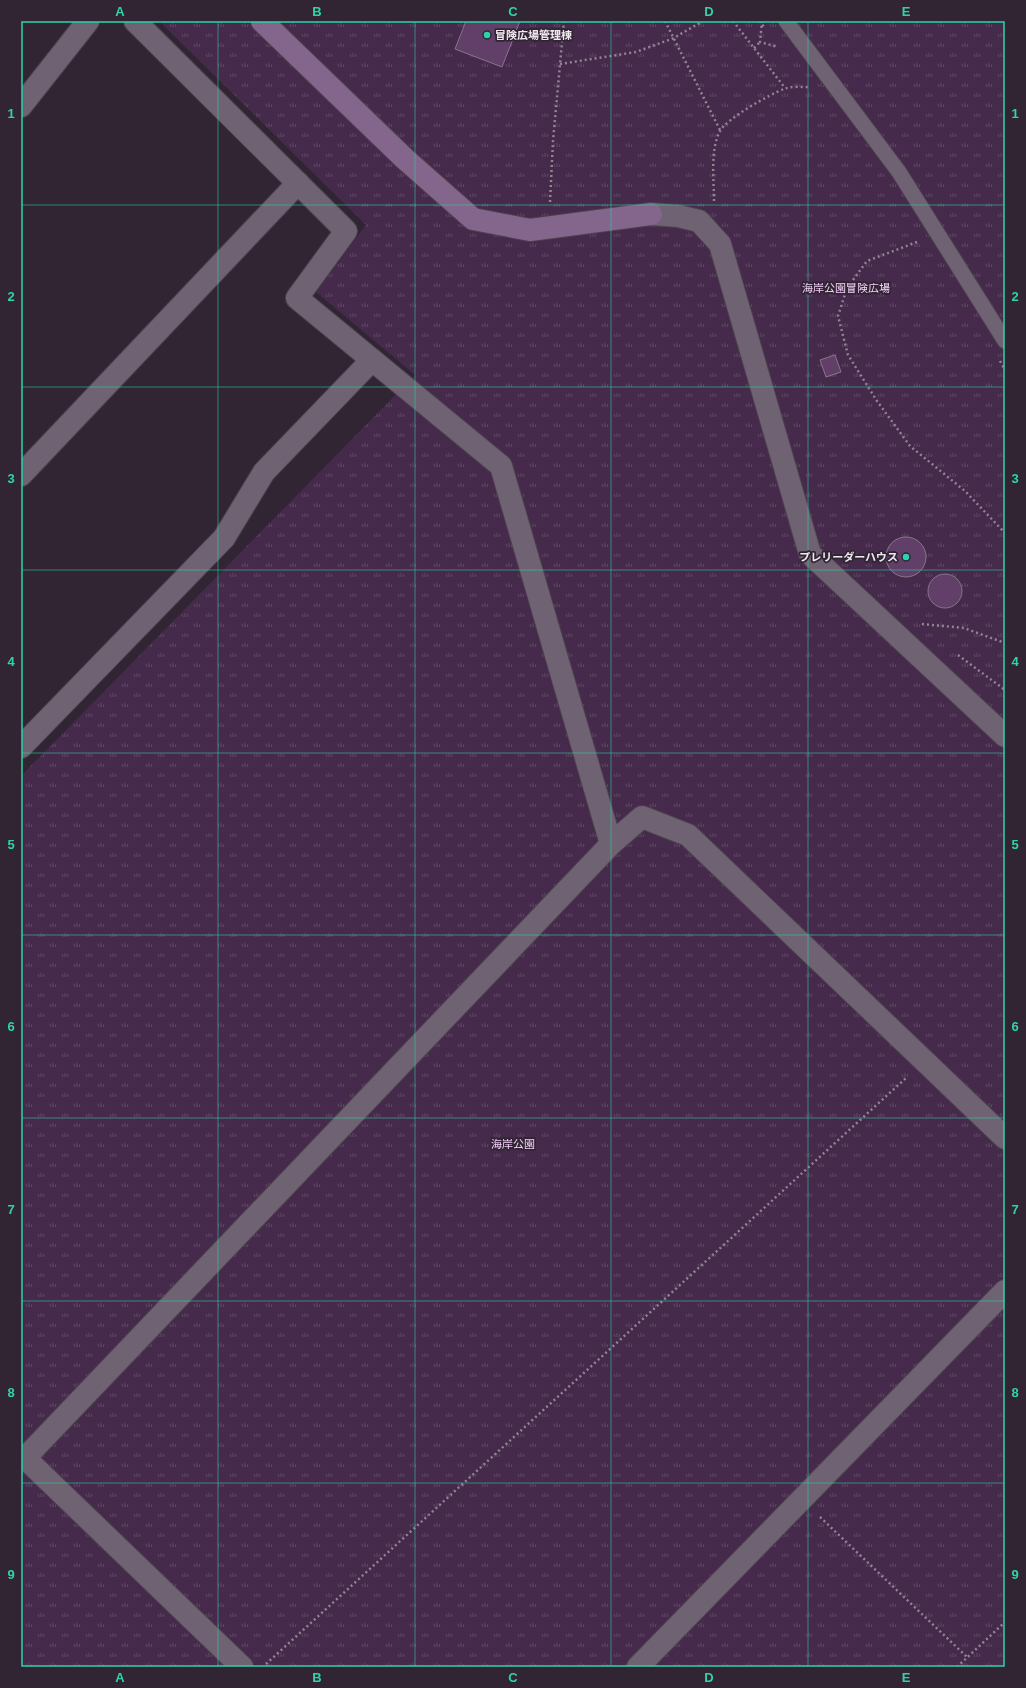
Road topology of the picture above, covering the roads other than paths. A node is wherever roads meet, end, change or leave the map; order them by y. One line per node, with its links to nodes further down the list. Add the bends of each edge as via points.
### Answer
1 (88, 21): 5 (street)
2 (135, 21): 6 (street)
3 (262, 21): 10 (street, via 405,159 473,219 530,230 651,214 699,221 720,244 810,554)
4 (786, 21): 7 (lane, via 899,172)
5 (21, 106)
6 (298, 184): 8 (street, via 346,231 297,298); 9 (street)
7 (1005, 341)
8 (372, 360): 11 (street, via 264,472 224,538); 12 (street, via 501,466)
9 (21, 475)
10 (1005, 736)
11 (21, 746)
12 (611, 844): 13 (street, via 642,818 688,835); 15 (street, via 25,1458)
13 (1005, 1138)
14 (1005, 1291): 16 (street)
15 (242, 1667)
16 (638, 1667)

